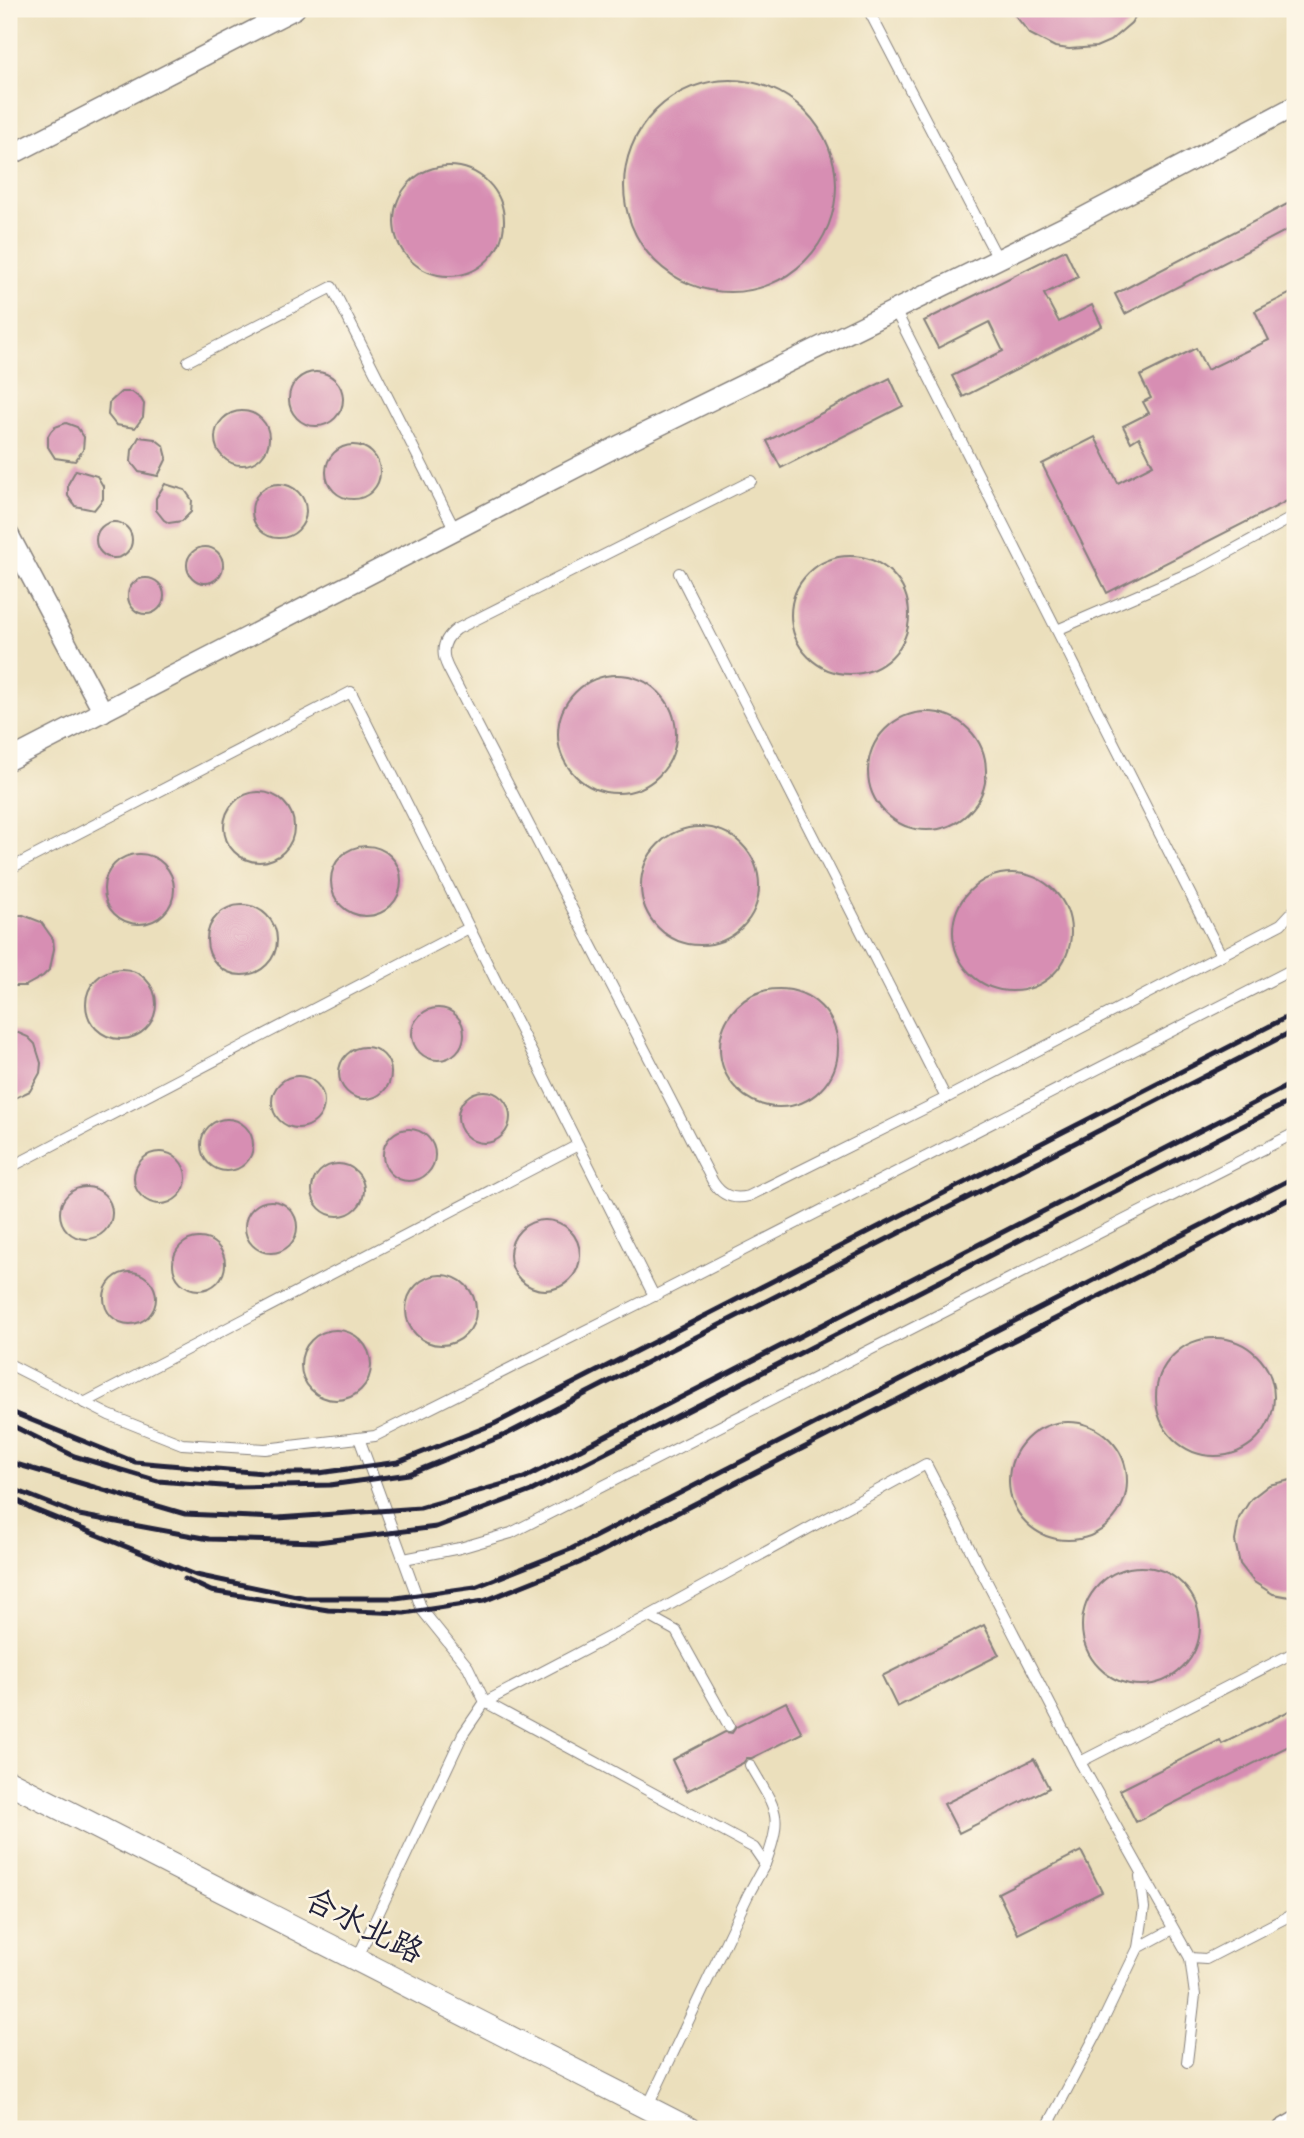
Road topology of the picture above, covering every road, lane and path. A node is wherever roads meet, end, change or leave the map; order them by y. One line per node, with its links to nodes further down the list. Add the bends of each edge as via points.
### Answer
1 (295, 9): 4 (street)
2 (868, 9): 5 (lane)
3 (1295, 106): 5 (street)
4 (9, 156)
5 (998, 259): 6 (street)
6 (895, 310): 10 (street); 13 (lane)
7 (188, 361): 10 (lane, via 332,287)
8 (751, 481): 21 (lane, via 457,629 445,642 444,660 718,1189 733,1197 750,1196)
9 (1295, 516): 13 (lane, via 1198,569)
10 (455, 530): 14 (street)
11 (9, 535): 14 (street)
12 (679, 573): 21 (lane)
13 (1057, 630): 19 (lane)
14 (103, 712): 15 (street)
15 (9, 760)
16 (9, 869): 18 (lane, via 351,692)
17 (1295, 909): 19 (lane, via 1280,924)
18 (469, 928): 23 (lane); 24 (lane)
19 (1221, 955): 21 (lane)
20 (1295, 968): 25 (lane)
21 (946, 1098)
22 (1295, 1133): 29 (lane, via 511,1533)
23 (578, 1144): 25 (lane); 27 (lane)
24 (9, 1168)
25 (654, 1296): 28 (lane, via 375,1436)
26 (9, 1364): 27 (lane)
27 (84, 1402): 28 (lane, via 182,1444 265,1449)
28 (359, 1438): 29 (lane)
29 (404, 1559): 32 (lane, via 422,1610 468,1667)
30 (649, 1616): 32 (lane); 33 (lane, via 676,1631); 34 (lane, via 926,1464)
31 (1295, 1652): 34 (lane)
32 (485, 1702): 37 (lane, via 754,1848); 43 (lane, via 463,1734)
33 (729, 1726)
34 (1080, 1762): 38 (lane)
35 (750, 1765): 37 (lane, via 776,1812 775,1839)
36 (9, 1782): 43 (street, 合水北路)
37 (765, 1864): 45 (lane)
38 (1139, 1871): 40 (lane); 41 (lane, via 1144,1908)
39 (1295, 1913): 42 (lane, via 1206,1959)
40 (1173, 1929): 41 (lane); 42 (lane)
41 (1138, 1948): 48 (lane)
42 (1190, 1958): 44 (lane, via 1195,1995)
43 (356, 1960): 45 (street, 合水北路)
44 (1187, 2062)
45 (647, 2108): 47 (street, 合水北路)
46 (1295, 2122): 49 (street)
47 (689, 2129)
48 (1046, 2129)
49 (1283, 2129)

